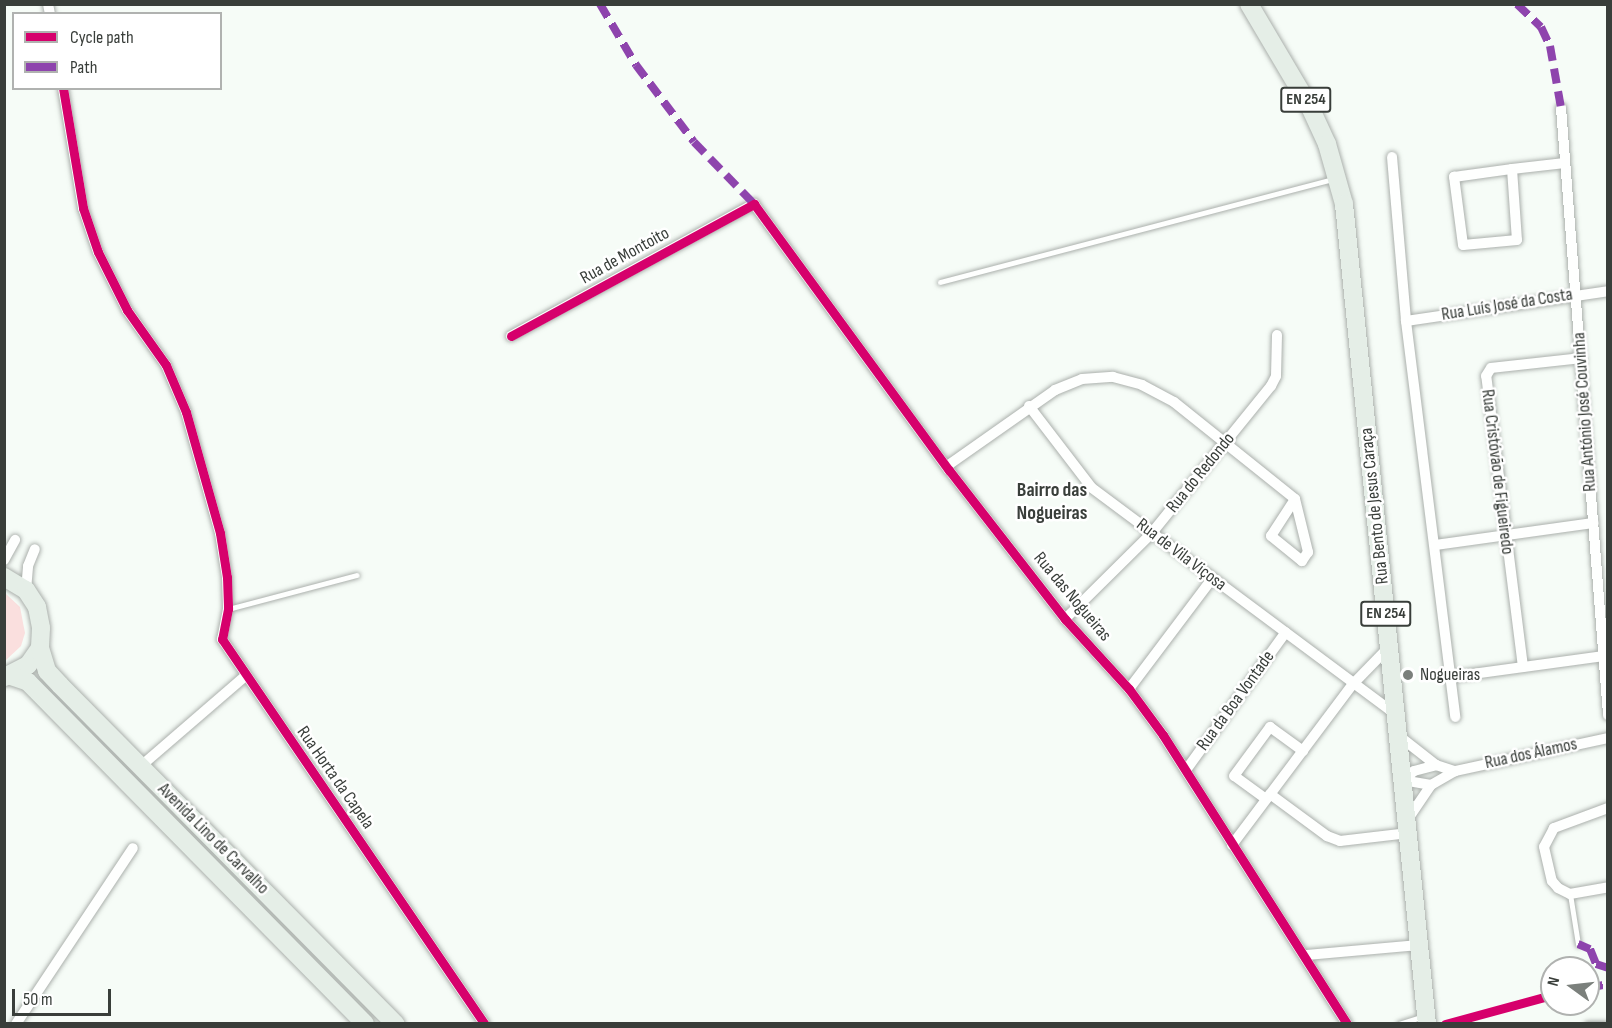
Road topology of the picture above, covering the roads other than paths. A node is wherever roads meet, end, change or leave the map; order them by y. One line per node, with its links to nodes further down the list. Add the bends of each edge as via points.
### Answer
1 (1249, 4): 7 (main road, EN 254, via 1310,107)
2 (63, 90): 31 (street, Rua Horta da Capela, via 83,208 98,252 127,310 166,365 186,412 220,533)
3 (1561, 108): 5 (street, Rua António José Couvinha)
4 (1392, 157): 12 (street)
5 (1565, 163): 6 (street); 11 (street, Rua António José Couvinha)
6 (1512, 169): 6 (street, via 1454,177 1463,245 1517,240)
7 (1338, 178): 9 (lane); 34 (main road, Rua Bento de Jesus Caraça / EN 254, via 1344,204)
8 (753, 204): 14 (street, Rua de Montoito); 18 (street, Rua das Nogueiras)
9 (940, 282)
10 (1608, 291): 11 (street, Rua Luís José da Costa)
11 (1575, 295): 12 (street, Rua Luís José da Costa); 15 (street, Rua António José Couvinha)
12 (1406, 321): 24 (street)
13 (1277, 335): 17 (street, Rua do Redondo, via 1276,376)
14 (511, 336)
15 (1581, 358): 20 (street, Rua António José Couvinha); 22 (street, Rua Cristóvão de Figueiredo, via 1491,368 1486,376)
16 (1029, 406): 17 (street, via 1082,379 1113,377 1142,385 1174,402); 18 (street); 21 (street, Rua de Vila Viçosa, via 1092,488)
17 (1225, 443): 19 (street); 21 (street, Rua do Redondo)
18 (947, 466): 32 (street, Rua das Nogueiras)
19 (1295, 499): 19 (street, via 1271,536 1302,561 1308,552)
20 (1593, 522): 22 (street); 36 (street, Rua António José Couvinha)
21 (1151, 534): 29 (street, Rua de Vila Viçosa); 32 (street, Rua do Redondo)
22 (1504, 536): 24 (street); 37 (street, Rua Cristóvão de Figueiredo)
23 (15, 540): 26 (street)
24 (1435, 545): 40 (street)
25 (34, 549): 30 (street)
26 (4, 560)
27 (357, 575): 31 (lane)
28 (4, 577): 30 (main road)
29 (1212, 579): 33 (street, Rua de Vila Viçosa); 42 (street)
30 (26, 590): 35 (main road, Avenida Lino de Carvalho, via 37,608)
31 (228, 609): 39 (street, Rua Horta da Capela, via 222,639)
32 (1065, 619): 42 (street, Rua das Nogueiras)
33 (1286, 632): 41 (street, Rua de Vila Viçosa); 51 (street, Rua da Boa Vontade)
34 (1390, 646): 41 (street); 43 (main road, Rua Bento de Jesus Caraça / EN 254)
35 (40, 648): 38 (main road, via 28,665); 50 (main road, Avenida Lino de Carvalho, via 47,671)
36 (1603, 656): 37 (street); 44 (street, Rua António José Couvinha)
37 (1523, 667): 40 (street)
38 (8, 677): 67 (main road, Avenida Lino de Carvalho, via 28,682)
39 (244, 677): 50 (street); 69 (street, Rua Horta da Capela)
40 (1450, 677): 45 (street)
41 (1353, 685): 43 (street, Rua de Vila Viçosa); 48 (street)
42 (1129, 689): 51 (street, Rua das Nogueiras)
43 (1397, 715): 46 (main road, Rua Bento de Jesus Caraça / EN 254)
44 (1608, 715)
45 (1455, 717)
46 (1399, 736): 49 (street); 53 (main road, Rua Bento de Jesus Caraça / EN 254)
47 (1608, 738): 52 (street, Rua dos Álamos)
48 (1303, 751): 55 (street); 55 (street, via 1270,727 1234,776)
49 (1436, 765): 52 (street); 53 (street, via 1414,771)
50 (141, 766): 68 (main road, Avenida Lino de Carvalho)
51 (1186, 770): 58 (street, Rua das Nogueiras)
52 (1455, 771): 54 (street)
53 (1404, 780): 54 (street); 57 (main road, Rua Bento de Jesus Caraça / EN 254)
54 (1431, 785): 57 (street)
55 (1268, 797): 57 (street, via 1340,841); 58 (street)
56 (1608, 808): 61 (street, via 1554,828 1547,835 1544,847 1552,881)
57 (1408, 826): 63 (main road, Rua Bento de Jesus Caraça / EN 254)
58 (1232, 845): 64 (street, Rua das Nogueiras)
59 (133, 848): 66 (street)
60 (1608, 887): 61 (street)
61 (1570, 894): 62 (lane)
62 (1578, 944)
63 (1417, 945): 64 (street); 65 (main road, Rua Bento de Jesus Caraça / EN 254)
64 (1306, 955): 70 (street, Rua das Nogueiras)
65 (1427, 1019): 71 (lane)
66 (16, 1023)
67 (365, 1023)
68 (396, 1023)
69 (485, 1023)
70 (1347, 1023)
71 (1399, 1023)
72 (1587, 1023): 73 (lane)
73 (1606, 1023)

